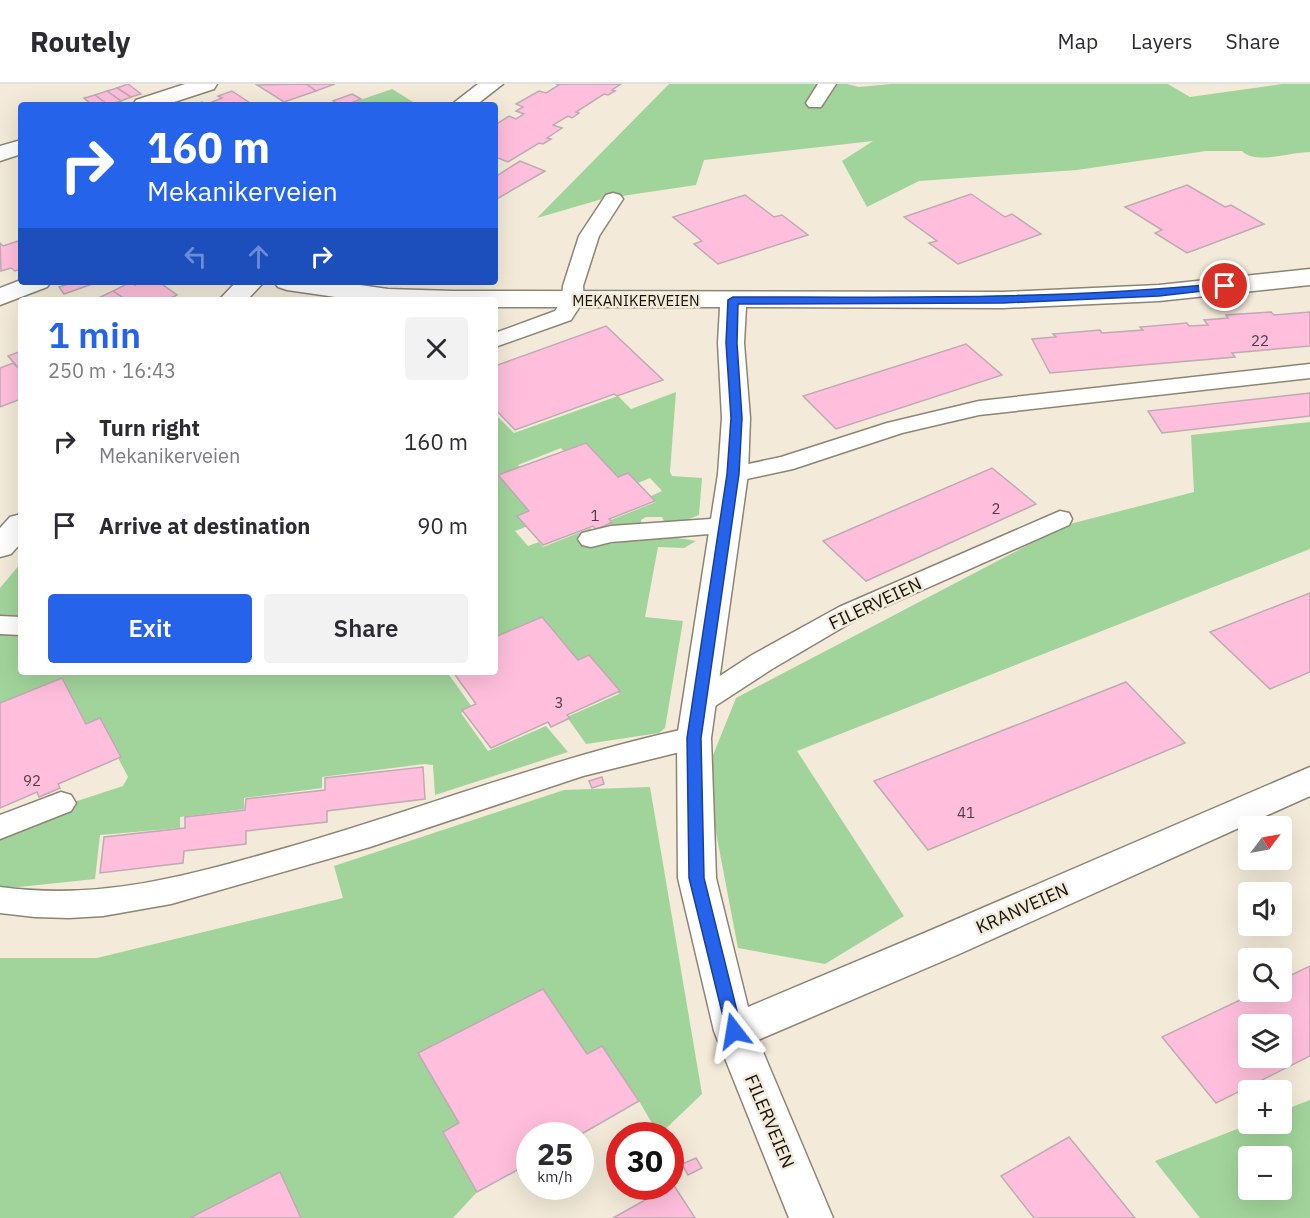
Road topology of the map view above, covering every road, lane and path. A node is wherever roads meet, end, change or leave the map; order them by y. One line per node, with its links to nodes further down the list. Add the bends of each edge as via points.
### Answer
1 (206, 84): 4 (street)
2 (492, 84): 5 (street)
3 (827, 84): 6 (lane)
4 (153, 102)
5 (466, 102)
6 (815, 103)
7 (18, 148): 8 (street)
8 (0, 154)
9 (613, 199): 18 (lane, via 589,236 573,286)
10 (1310, 277): 19 (street, MEKANIKERVEIEN, via 1159,293 1003,300)
11 (30, 285): 14 (street)
12 (248, 285): 15 (street)
13 (307, 285): 16 (street, MEKANIKERVEIEN)
14 (0, 297)
15 (235, 297)
16 (388, 297)
17 (498, 299): 18 (street, MEKANIKERVEIEN)
18 (573, 300): 19 (street, MEKANIKERVEIEN); 20 (lane, via 559,318)
19 (733, 300): 22 (street, FILERVEIEN)
20 (498, 339)
21 (1310, 371): 22 (lane, via 979,408 895,428 785,464)
22 (733, 474): 24 (street, FILERVEIEN)
23 (1060, 519): 30 (lane, FILERVEIEN, via 848,613)
24 (726, 526): 26 (lane, via 611,534); 30 (street, FILERVEIEN)
25 (18, 527): 27 (street)
26 (591, 539)
27 (0, 547)
28 (0, 625): 29 (lane)
29 (18, 626)
30 (699, 703): 31 (street, FILERVEIEN)
31 (694, 738): 35 (lane, via 647,747 540,778 401,826 182,890 114,903 62,907); 36 (street, FILERVEIEN, via 697,878)
32 (1310, 781): 36 (street, KRANVEIEN)
33 (61, 803): 34 (lane)
34 (0, 827)
35 (0, 900)
36 (734, 1031): 37 (street, FILERVEIEN)
37 (811, 1218)

